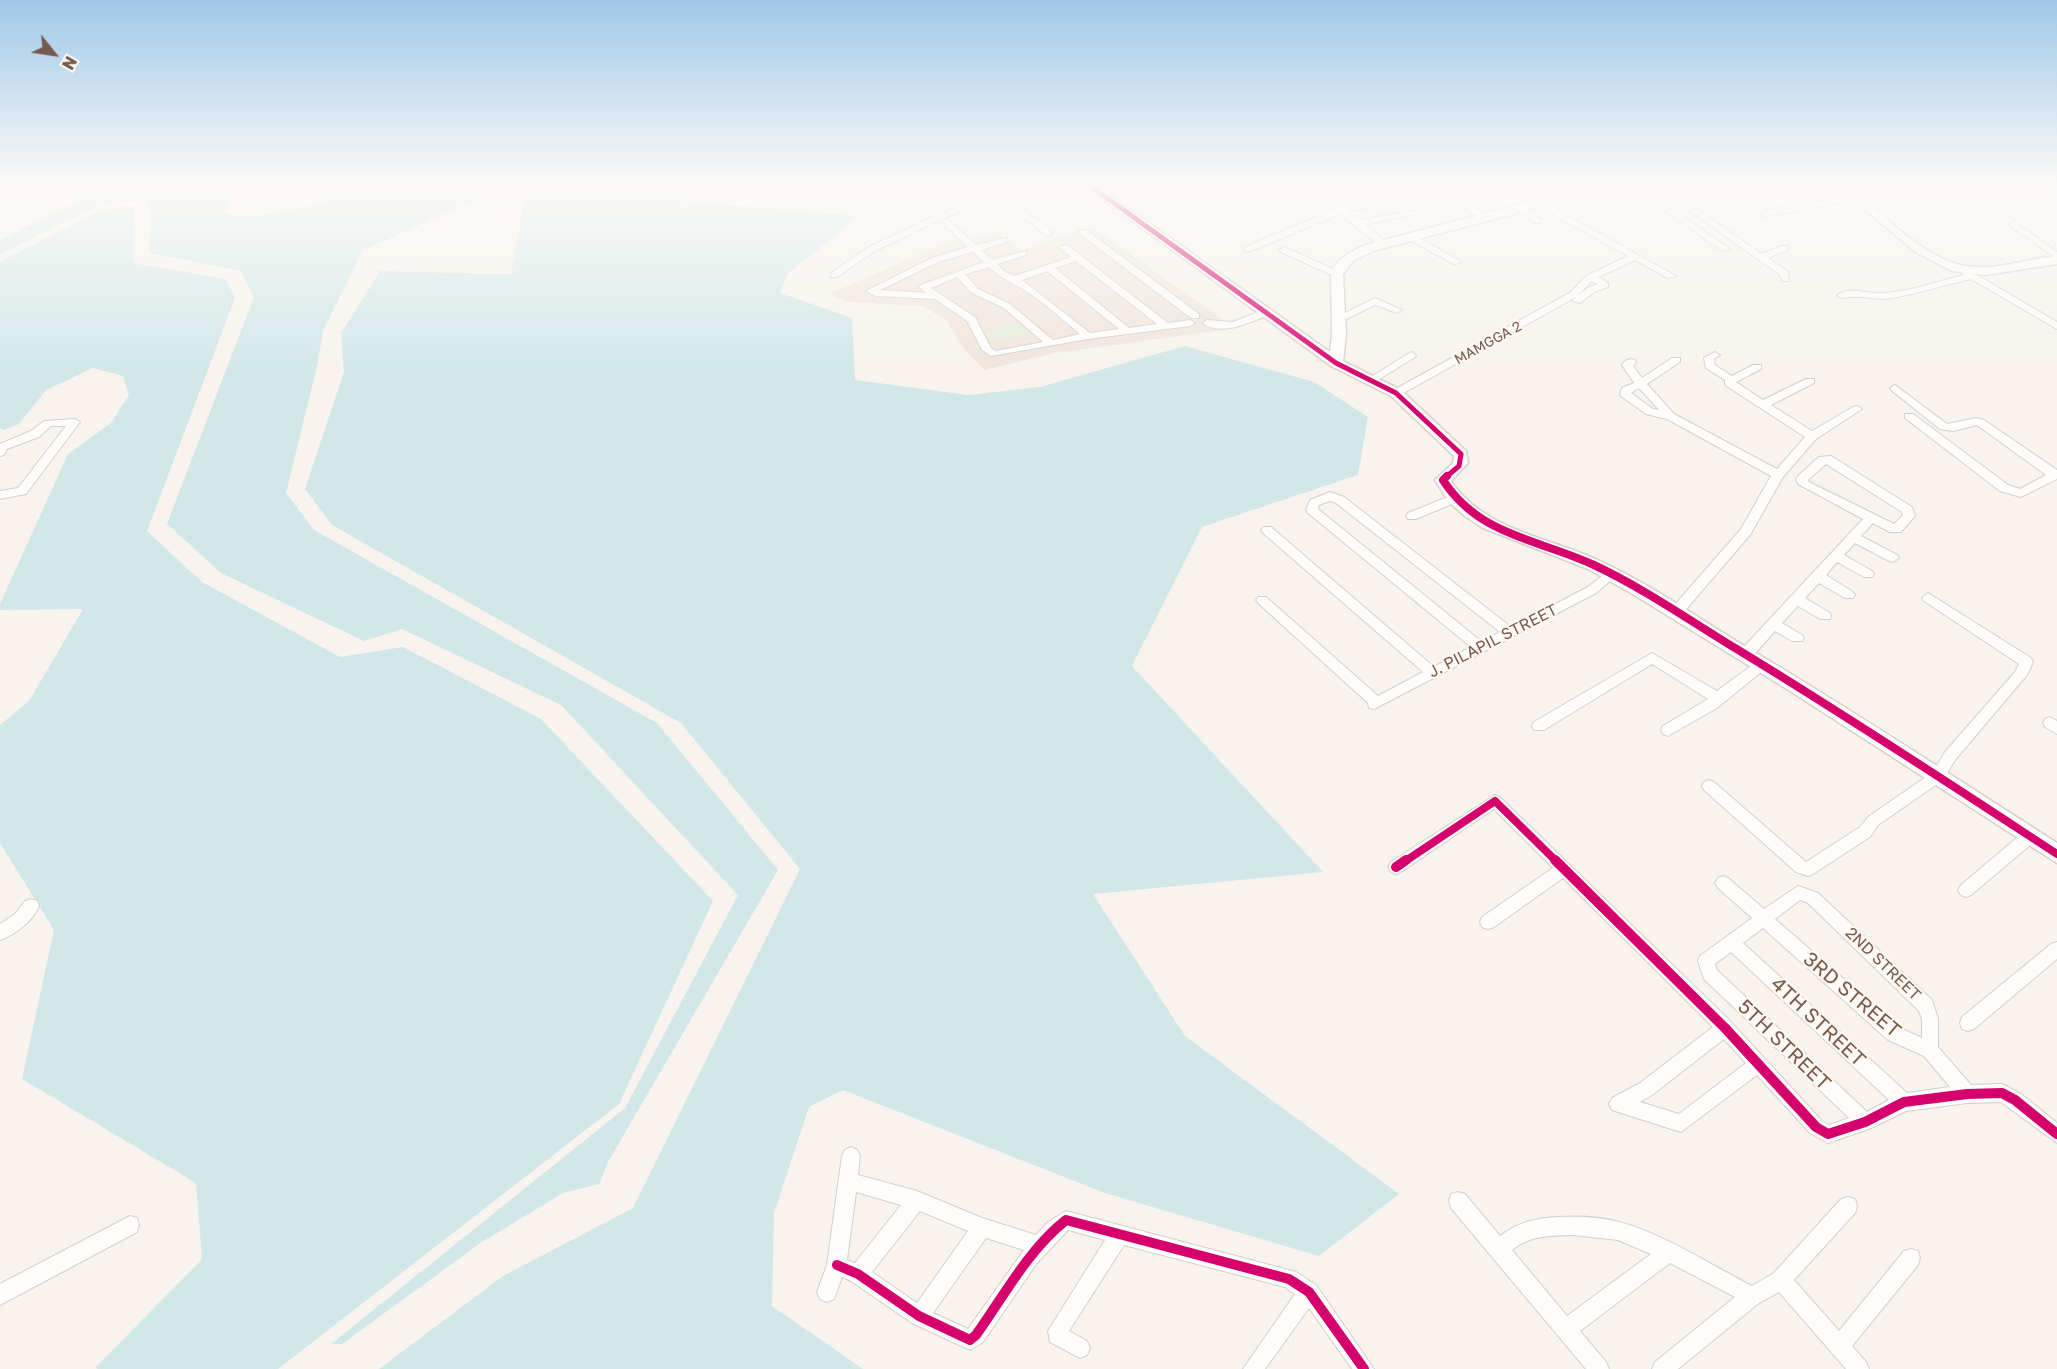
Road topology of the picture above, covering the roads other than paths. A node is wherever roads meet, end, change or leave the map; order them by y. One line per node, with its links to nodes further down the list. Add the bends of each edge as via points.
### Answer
1 (872, 249): 24 (street)
2 (974, 249): 19 (street); 30 (street, via 935,260 871,291)
3 (1066, 249): 15 (street)
4 (1096, 249): 36 (street)
5 (1178, 249): 35 (street)
6 (1369, 249): 23 (street, via 1349,258)
7 (1433, 249): 18 (street)
8 (1623, 249): 14 (street)
9 (1748, 249): 16 (street)
10 (1782, 249): 16 (street)
11 (1919, 249): 21 (street)
12 (1284, 250): 23 (street)
13 (1023, 253): 19 (street)
14 (1636, 256): 25 (street); 26 (street, MAMGGA 2)
15 (1076, 258): 20 (street); 38 (street)
16 (1761, 258): 28 (street, via 1785,274)
17 (2057, 258): 21 (street)
18 (1457, 262)
19 (990, 264): 22 (street); 27 (street, via 1007,278)
20 (1048, 267): 27 (street); 40 (street)
21 (1967, 272): 31 (street, via 1892,295); 39 (street)
22 (959, 273): 29 (street); 42 (street, via 975,291 1007,306)
23 (1337, 274): 37 (street)
24 (834, 275)
25 (1671, 276)
26 (1592, 277): 33 (street, MAMGGA 2); 33 (street, via 1605,285 1569,306)
27 (1015, 279): 41 (street)
28 (1786, 279)
29 (924, 287): 30 (street); 32 (street)
30 (907, 294): 32 (street)
31 (1842, 295)
32 (934, 296): 42 (street, via 971,319 990,352)
33 (1556, 304): 54 (street, MAMGGA 2)
34 (1397, 310): 37 (street, via 1375,301)
35 (1266, 312): 36 (street, via 1234,325 1207,323 1204,317); 47 (street)
36 (1193, 319): 38 (street)
37 (1338, 319): 47 (street)
38 (1164, 325): 40 (street)
39 (2057, 326)
40 (1126, 330): 41 (street)
41 (1088, 336): 42 (street)
42 (1049, 342)
43 (1411, 355): 49 (street)
44 (1715, 355): 50 (street, via 1709,358 1710,366)
45 (1676, 360): 52 (street)
46 (1631, 362): 52 (street, via 1627,365 1630,372)
47 (1336, 363): 49 (street)
48 (1757, 367): 50 (street)
49 (1371, 380): 54 (street)
50 (1732, 380): 55 (street, via 1732,386)
51 (1810, 381): 55 (street)
52 (1642, 383): 57 (street); 57 (street, via 1626,390 1626,396 1650,412)
53 (1895, 388): 62 (street, via 1944,426 1980,422)
54 (1396, 393): 64 (street, via 1461,454 1460,466 1443,480)
55 (1764, 404): 59 (street)
56 (1857, 409): 59 (street)
57 (1670, 416): 61 (street)
58 (1909, 416): 62 (street, via 2004,488 2021,493)
59 (1812, 436): 61 (street)
60 (0, 452): 63 (street, via 2,447 35,434 48,423 75,422 22,491)
61 (1778, 475): 78 (street, via 1746,532)
62 (2055, 475)
63 (0, 495)
64 (1455, 498): 65 (street); 72 (street, via 1500,529)
65 (1412, 516)
66 (1871, 518): 66 (street, via 1897,529 1910,513 1831,460 1823,460 1803,475 1804,484); 68 (street)
67 (1267, 530): 86 (street)
68 (1854, 537): 69 (street); 70 (street)
69 (1836, 556): 71 (street); 73 (street)
70 (1893, 558)
71 (1868, 574)
72 (1611, 575): 78 (street); 81 (street, J. PILAPIL STREET, via 1592,590)
73 (1818, 576): 74 (street); 76 (street)
74 (1850, 595)
75 (1928, 598): 90 (street, via 2025,659 2026,664)
76 (1796, 599): 79 (street); 80 (street)
77 (1262, 600): 86 (street, J. PILAPIL STREET, via 1376,704)
78 (1677, 611): 84 (street)
79 (1825, 616)
80 (1773, 624): 82 (street); 84 (street)
81 (1510, 633): 83 (street, J. PILAPIL STREET); 83 (street, via 1341,500 1330,496 1314,503 1312,510)
82 (1797, 638)
83 (1481, 648): 86 (street, J. PILAPIL STREET)
84 (1746, 654): 85 (street)
85 (1764, 664): 87 (street); 90 (street)
86 (1431, 672)
87 (1717, 698): 88 (street, via 1652,658); 89 (street)
88 (1539, 726)
89 (1668, 730)
90 (1938, 776): 91 (street, via 1873,821 1865,832 1808,869); 92 (street)
91 (1709, 786)
92 (2030, 836): 93 (street); 97 (street)
93 (2057, 854)
94 (1396, 867): 95 (street, via 1495,801)
95 (1563, 870): 100 (street); 105 (street)
96 (1723, 883): 99 (street, 3RD STREET)
97 (1966, 890)
98 (31, 906): 101 (street, via 21,919)
99 (1763, 919): 102 (street); 106 (street, 3RD STREET, via 1894,1034); 106 (street, 2ND STREET, via 1798,893 1813,898 1926,1005)
100 (1488, 922)
101 (0, 933)
102 (1731, 942): 109 (street, 4TH STREET); 110 (street, 5TH STREET, via 1706,961 1710,974)
103 (2057, 950): 104 (street)
104 (1968, 1023)
105 (1725, 1028): 107 (street); 107 (street, via 1646,1089 1618,1104 1682,1123)
106 (1930, 1050): 108 (street, 3RD STREET)
107 (1758, 1064): 110 (street, via 1809,1120 1828,1134)
108 (1967, 1094): 109 (street); 111 (street, via 2001,1093)
109 (1904, 1102): 110 (street)
110 (1865, 1122)
111 (2057, 1134)
112 (851, 1156): 113 (street)
113 (848, 1180): 114 (street); 124 (street)
114 (917, 1200): 118 (street); 125 (street)
115 (1458, 1201): 121 (street)
116 (1848, 1206): 126 (street)
117 (130, 1224): 129 (street)
118 (982, 1227): 120 (street); 131 (street)
119 (1120, 1233): 120 (street, via 1066,1220); 128 (street, via 1289,1279); 134 (street, via 1058,1331 1061,1339)
120 (1040, 1246): 131 (street, via 970,1340)
121 (1498, 1249): 122 (street, via 1520,1232 1572,1226 1618,1231); 132 (street)
122 (1668, 1253): 130 (street); 132 (street)
123 (1911, 1258): 133 (street)
124 (837, 1265): 125 (street); 127 (street)
125 (858, 1274): 131 (street)
126 (1781, 1280): 130 (street); 133 (street)
127 (827, 1292)
128 (1309, 1292): 135 (street); 136 (street)
129 (0, 1295)
130 (1752, 1296): 138 (street)
131 (919, 1316)
132 (1567, 1328): 137 (street)
133 (1839, 1346): 139 (street)
134 (1080, 1348)
135 (1253, 1369)
136 (1364, 1369)
137 (1599, 1369)
138 (1662, 1369)
139 (1859, 1369)

